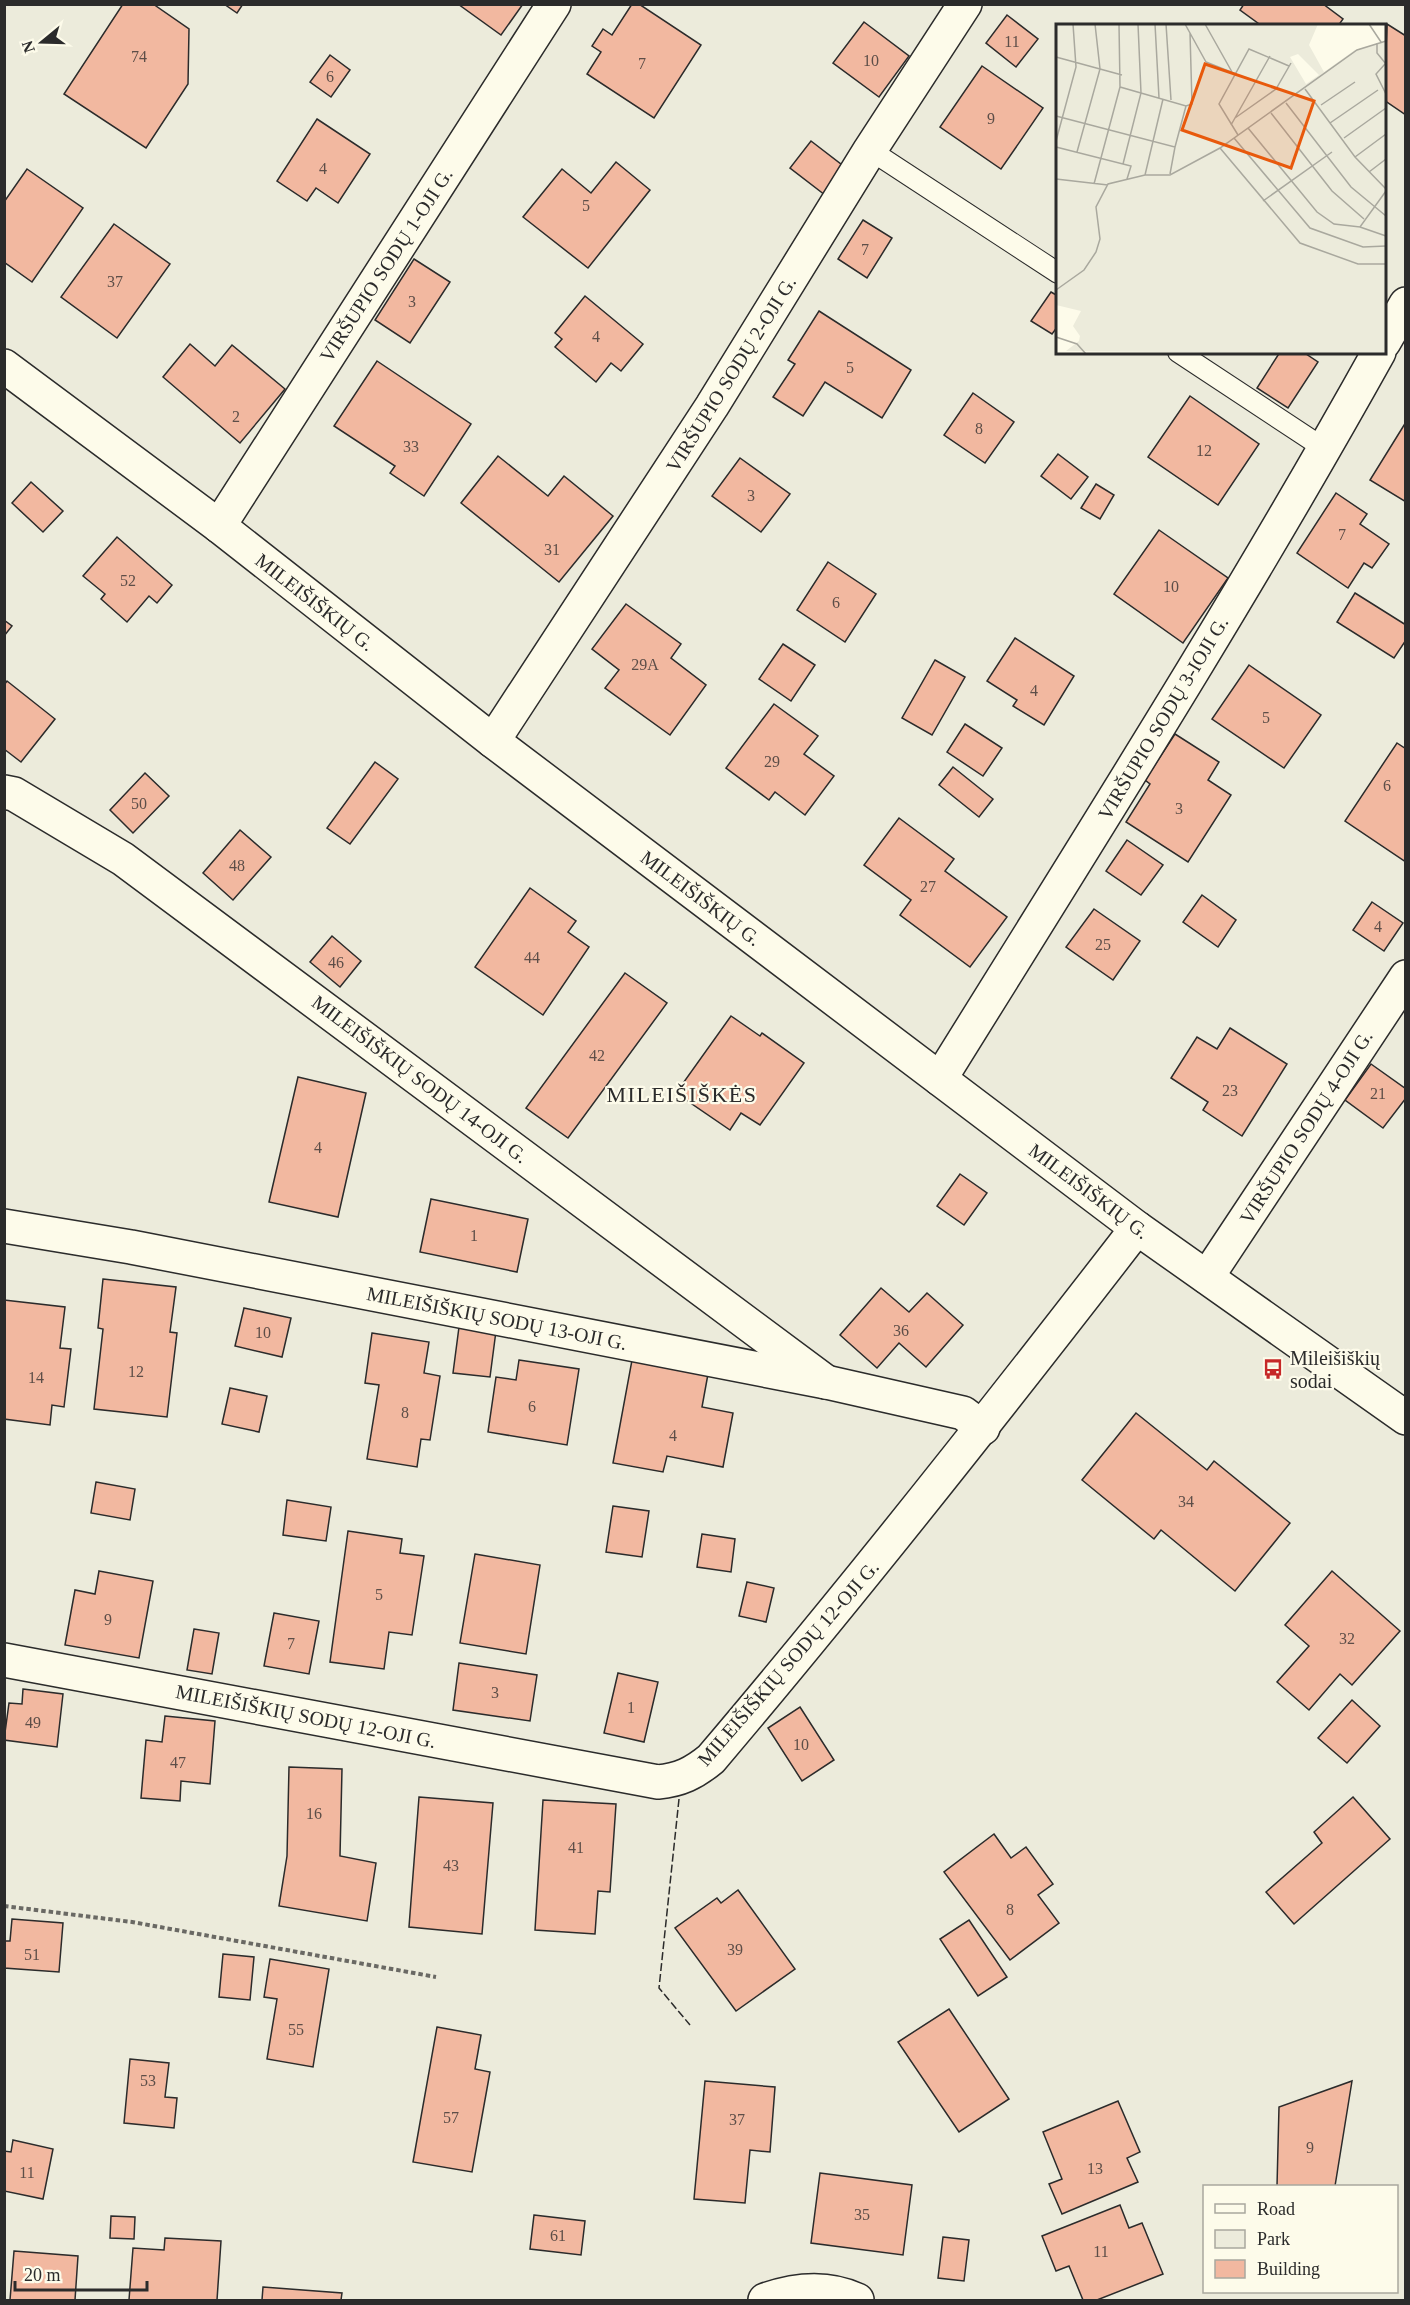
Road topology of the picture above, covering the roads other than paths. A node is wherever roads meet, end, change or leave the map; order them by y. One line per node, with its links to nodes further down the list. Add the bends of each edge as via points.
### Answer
1 (555, 4): 11 (street, VIRŠUPIO SODŲ 1-OJI G.)
2 (965, 4): 3 (street, VIRŠUPIO SODŲ 2-OJI G.)
3 (870, 150): 4 (lane); 12 (street, VIRŠUPIO SODŲ 2-OJI G., via 712,406)
4 (1056, 272)
5 (1406, 304): 6 (street)
6 (1386, 339)
7 (1181, 354): 10 (lane)
8 (1377, 354): 10 (street, VIRŠUPIO SODŲ 3-IOJI G.)
9 (4, 366): 11 (street, MILEIŠIŠKIŲ G.)
10 (1325, 449): 15 (street, VIRŠUPIO SODŲ 3-IOJI G., via 1170,709)
11 (219, 526): 12 (street, MILEIŠIŠKIŲ G.)
12 (493, 741): 15 (street, MILEIŠIŠKIŲ G.)
13 (4, 792): 19 (street, MILEIŠIŠKIŲ SODŲ 14-OJI G., via 14,794 123,859)
14 (1406, 977): 18 (street, VIRŠUPIO SODŲ 4-OJI G.)
15 (940, 1079): 17 (street, MILEIŠIŠKIŲ G.)
16 (4, 1226): 19 (street, MILEIŠIŠKIŲ SODŲ 13-OJI G., via 131,1247)
17 (1137, 1228): 18 (street, MILEIŠIŠKIŲ G.); 21 (street, MILEIŠIŠKIŲ SODŲ 12-OJI G.)
18 (1207, 1277): 20 (street, MILEIŠIŠKIŲ G.)
19 (826, 1382): 21 (street, MILEIŠIŠKIŲ SODŲ 13-OJI G., via 963,1413)
20 (1406, 1418)
21 (983, 1428): 22 (street, MILEIŠIŠKIŲ SODŲ 12-OJI G., via 711,1759 676,1780 658,1782)
22 (4, 1660)
23 (765, 2301): 24 (street, via 812,2290 842,2293)
24 (857, 2301)

